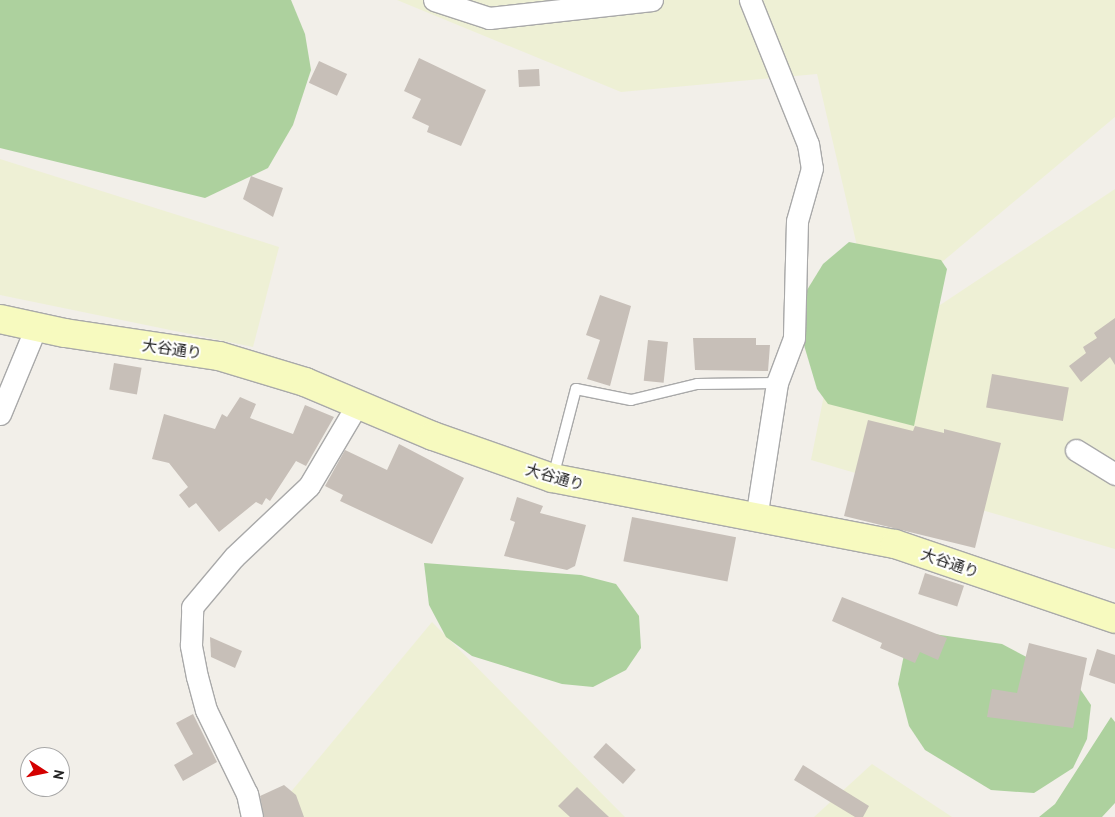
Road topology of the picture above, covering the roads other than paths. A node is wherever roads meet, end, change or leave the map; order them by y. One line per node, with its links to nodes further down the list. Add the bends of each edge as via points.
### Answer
1 (434, 0): 4 (street, via 489,18)
2 (652, 0): 4 (street)
3 (750, 0): 7 (street, via 808,144 812,168 797,221 794,338)
4 (510, 8)
5 (0, 319): 6 (street, 大谷通り)
6 (36, 327): 8 (street, 大谷通り, via 219,356); 9 (street)
7 (777, 383): 12 (lane, via 697,384 631,400 576,389); 13 (street)
8 (358, 403): 12 (street, 大谷通り, via 433,436); 15 (street, via 309,486 234,557 192,607 191,645 196,677 206,710 247,794)
9 (0, 414)
10 (1076, 450): 11 (street)
11 (1115, 474)
12 (552, 478): 13 (street, 大谷通り)
13 (756, 518): 14 (street, 大谷通り, via 895,544)
14 (1115, 619)
15 (252, 817)

